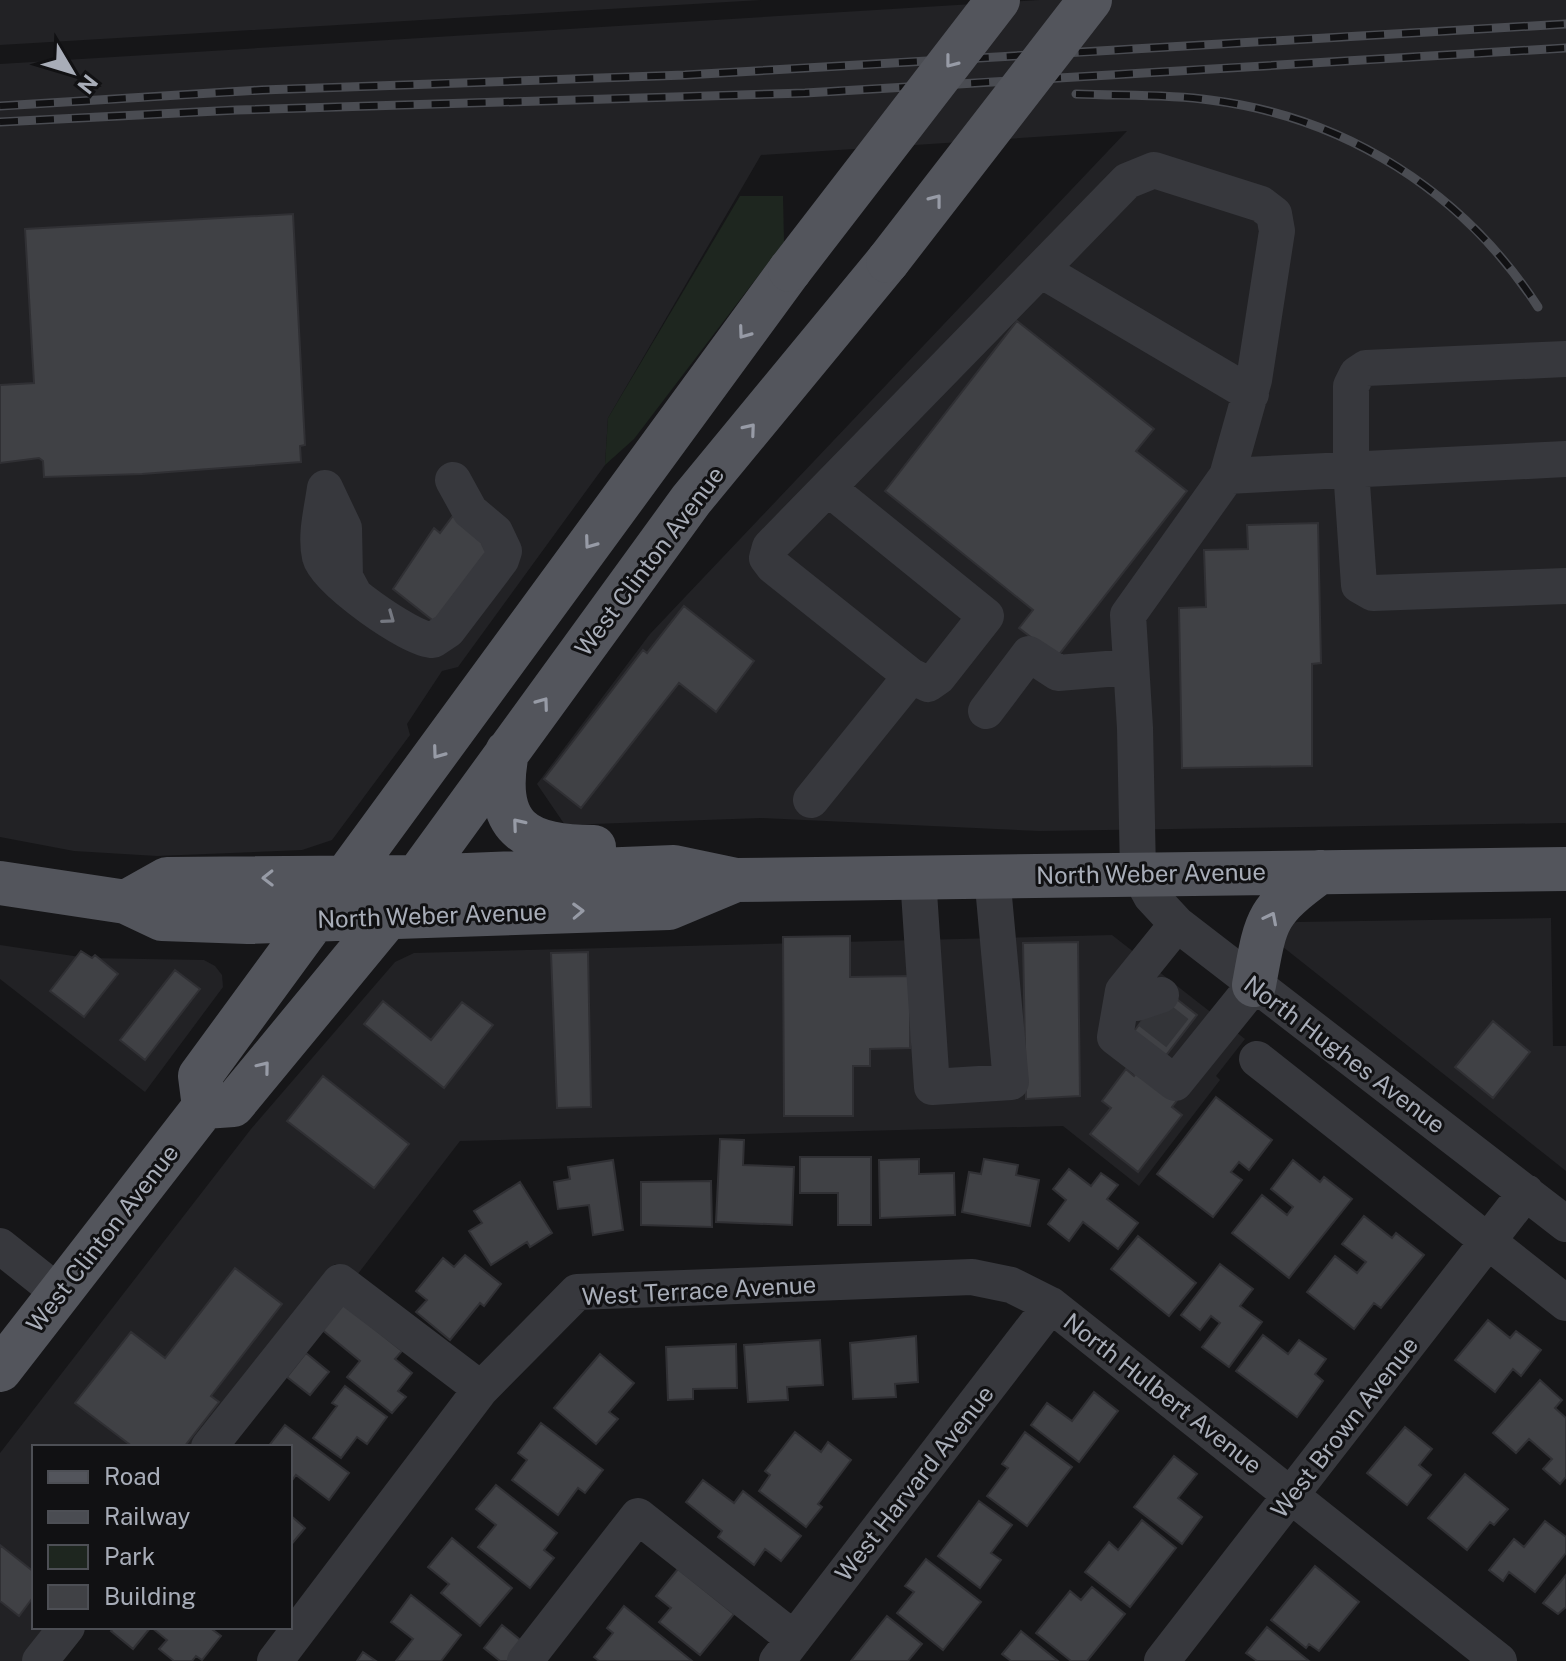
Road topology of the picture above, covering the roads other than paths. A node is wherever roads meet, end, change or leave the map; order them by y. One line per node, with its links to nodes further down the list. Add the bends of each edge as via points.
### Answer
1 (998, 0): 27 (main road, one-way to 27, bridge, via 790,270)
2 (1090, 0): 18 (main road, West Clinton Avenue, one-way to 2, bridge, via 691,500 888,261)
3 (1041, 270): 5 (street); 5 (street, via 1127,181 1142,173 1154,170 1261,204 1274,214 1277,231); 11 (street)
4 (1566, 359): 7 (street, via 1366,368 1351,386)
5 (1251, 394): 8 (street)
6 (1566, 459): 7 (street)
7 (1351, 469): 8 (street); 12 (street, via 1359,585 1366,592)
8 (1227, 476): 15 (street, via 1128,615)
9 (453, 480): 10 (street, one-way to 9, via 318,533 320,556 329,572 423,640 448,630 504,551 495,532 470,511)
10 (325, 488)
11 (828, 488): 13 (street); 16 (street, via 770,547 767,558)
12 (1566, 586)
13 (986, 616): 14 (street); 16 (street, via 938,677 928,684)
14 (1029, 654): 15 (street, via 1058,673); 17 (street)
15 (1131, 667): 22 (street)
16 (911, 676): 19 (street)
17 (986, 711)
18 (507, 752): 20 (main road, one-way to 18, via 614,846 544,845 521,830 508,811 503,789); 25 (main road, West Clinton Avenue)
19 (811, 800)
20 (635, 868): 25 (main road, North Weber Avenue); 28 (main road, North Weber Avenue, via 674,867)
21 (1566, 869): 23 (main road, North Weber Avenue)
22 (1138, 872): 23 (main road, North Weber Avenue); 24 (main road, North Weber Avenue); 33 (street, North Hughes Avenue)
23 (1320, 872): 34 (main road, one-way to 23, via 1274,908)
24 (992, 875): 26 (main road, North Weber Avenue); 26 (street, via 1011,1082 932,1087)
25 (417, 877): 27 (main road, North Weber Avenue); 31 (main road, West Clinton Avenue)
26 (918, 877): 28 (main road, North Weber Avenue)
27 (346, 878): 30 (main road, North Weber Avenue, one-way to 30, via 167,879); 32 (main road)
28 (736, 880): 31 (main road, North Weber Avenue, one-way to 28, via 669,908)
29 (0, 883): 30 (main road, North Weber Avenue)
30 (126, 902): 32 (main road, North Weber Avenue, via 162,919)
31 (388, 917): 32 (main road, North Weber Avenue); 36 (main road, West Clinton Avenue, one-way to 31, via 233,1105)
32 (316, 919): 36 (main road, via 200,1076)
33 (1177, 924): 34 (street, North Hughes Avenue); 34 (street, via 1141,1005 1115,1037 1175,1083 1187,1040)
34 (1254, 985): 37 (street, North Hughes Avenue)
35 (1257, 1059): 39 (street)
36 (204, 1107): 41 (main road, West Clinton Avenue)
37 (1526, 1192): 38 (street, North Hughes Avenue); 39 (street, West Brown Avenue)
38 (1566, 1224)
39 (1487, 1241): 42 (street); 47 (street, West Brown Avenue)
40 (0, 1246): 41 (street)
41 (59, 1293): 44 (main road, West Clinton Avenue)
42 (1566, 1303)
43 (1051, 1305): 45 (street, West Terrace Avenue, via 1011,1285 972,1277 577,1292); 47 (street, North Hulbert Avenue); 49 (street, West Harvard Avenue)
44 (0, 1370)
45 (481, 1389): 46 (street, via 340,1282); 51 (street, West Terrace Avenue)
46 (211, 1445)
47 (1292, 1494): 53 (street, West Brown Avenue); 54 (street, North Hulbert Avenue)
48 (65, 1629): 50 (street)
49 (786, 1650): 52 (street, via 638,1516)
50 (40, 1661)
51 (275, 1661)
52 (525, 1661)
53 (1162, 1661)
54 (1499, 1661)

